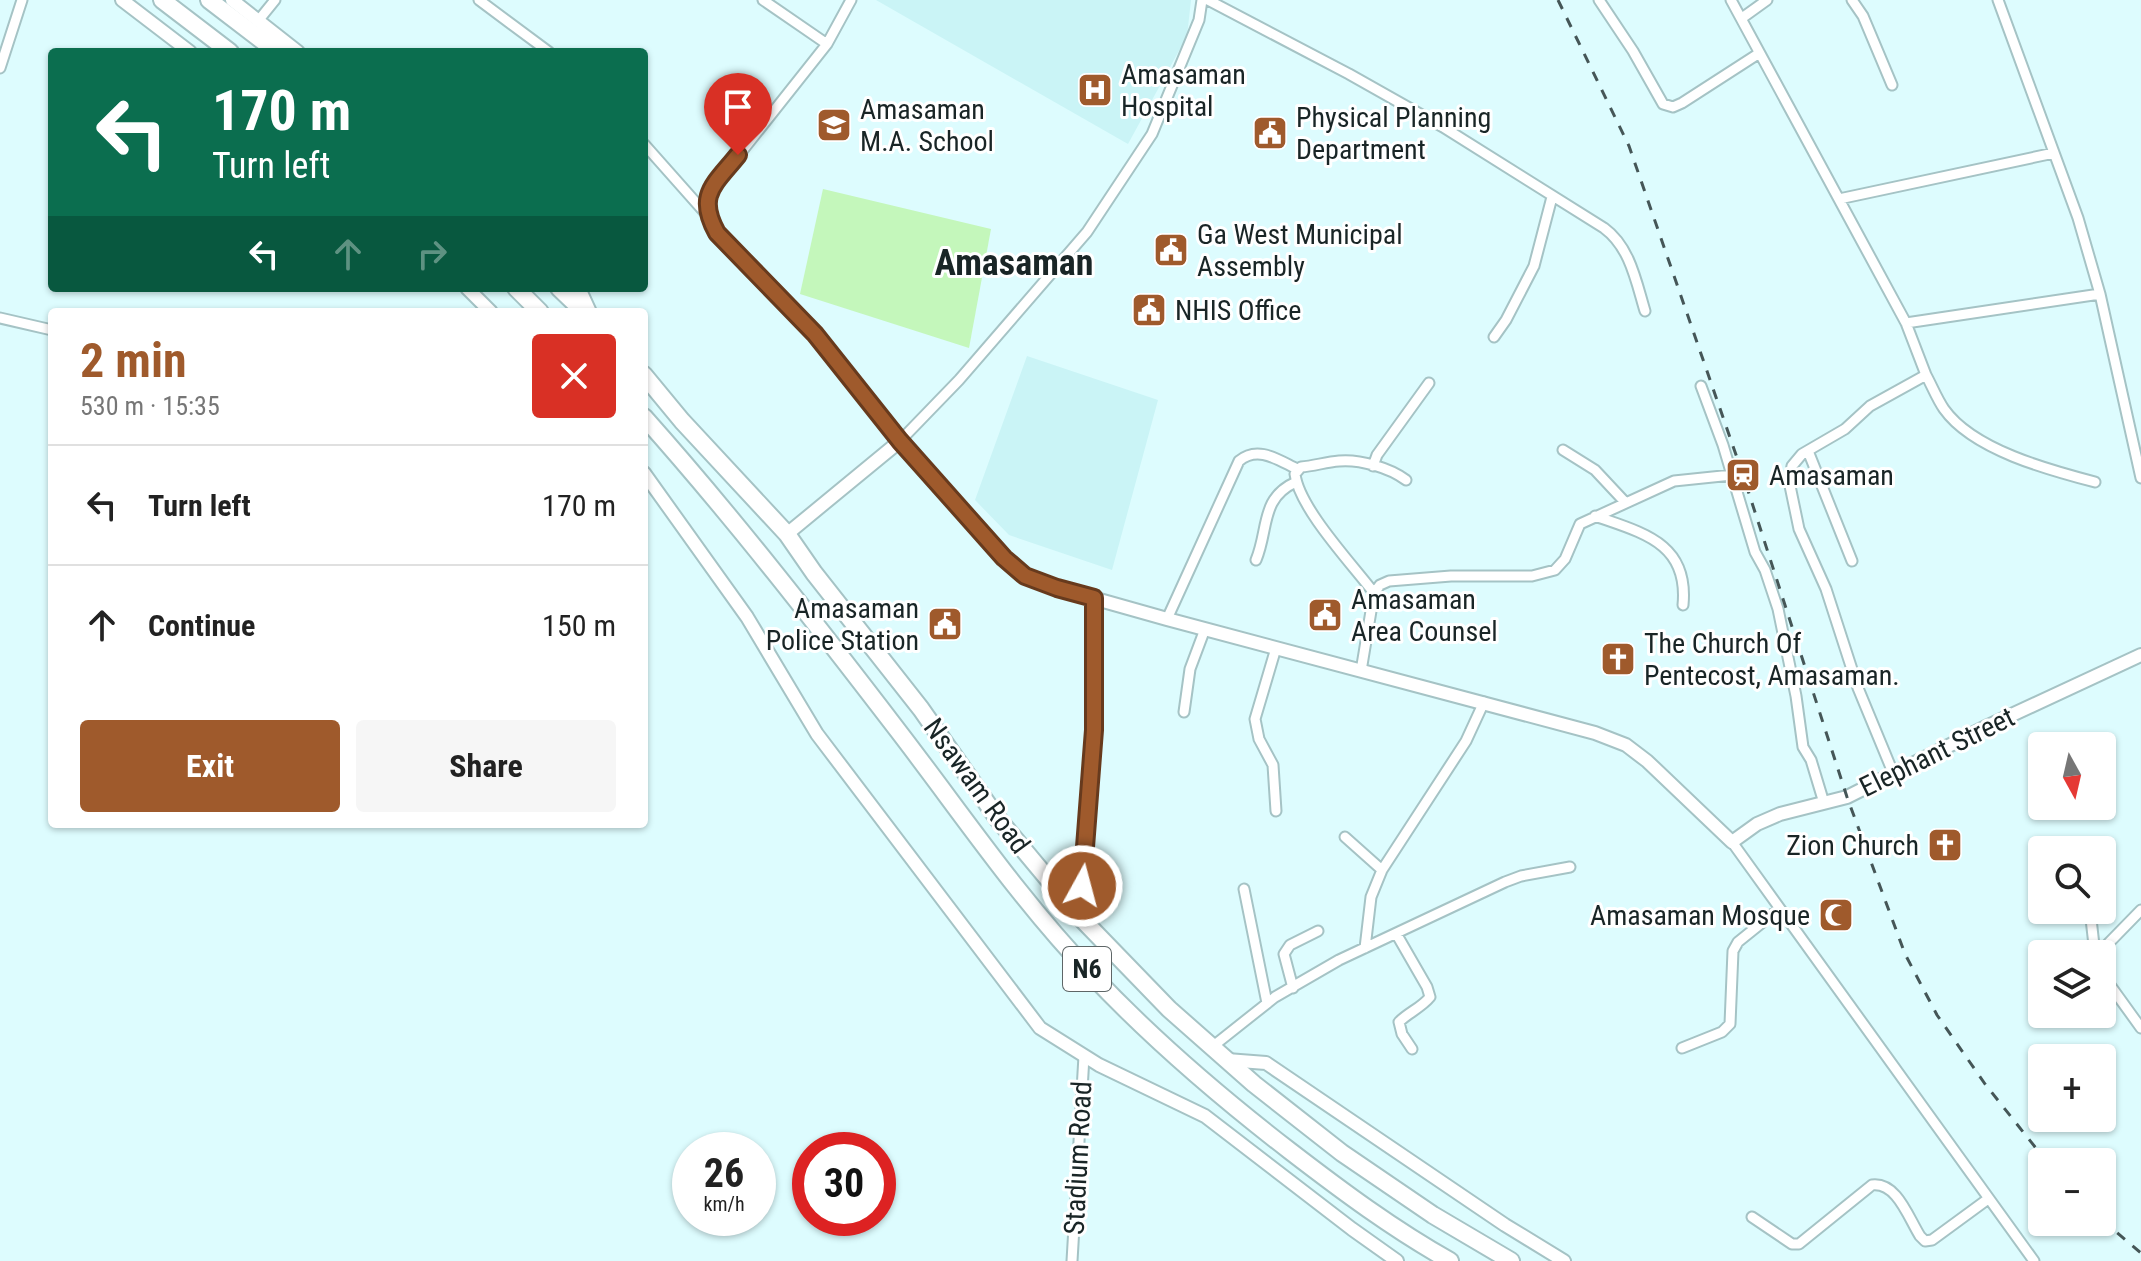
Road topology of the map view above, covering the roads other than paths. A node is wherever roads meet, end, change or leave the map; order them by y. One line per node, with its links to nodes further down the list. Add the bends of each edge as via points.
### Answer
1 (22, 0): 25 (street)
2 (122, 0): 19 (main road)
3 (162, 0): 20 (highway)
4 (209, 0): 21 (highway)
5 (232, 0): 17 (main road)
6 (275, 0): 17 (street)
7 (479, 0): 23 (street)
8 (763, 0): 18 (street)
9 (851, 0): 18 (street)
10 (1205, 0): 29 (street, via 1420,115); 49 (street, via 1152,134 1087,232)
11 (1599, 0): 24 (street, via 1663,104 1682,103)
12 (1731, 0): 16 (street)
13 (1767, 0): 16 (street)
14 (1852, 0): 26 (street)
15 (1998, 0): 28 (street)
16 (1742, 18): 24 (street)
17 (258, 21): 22 (main road)
18 (827, 44): 31 (street, via 708,194)
19 (185, 48)
20 (225, 48)
21 (272, 48)
22 (293, 48)
23 (544, 48)
24 (1758, 54): 30 (street)
25 (0, 68)
26 (1892, 85)
27 (648, 149): 31 (street)
28 (2054, 153): 30 (street); 35 (street)
29 (1552, 197): 39 (street, via 1615,236 1633,269); 43 (street, via 1534,266)
30 (1839, 199): 41 (street)
31 (707, 215): 49 (street, via 717,233 815,334)
32 (471, 292): 36 (main road)
33 (520, 292): 37 (highway)
34 (564, 292): 38 (highway)
35 (2100, 294): 41 (street); 55 (street)
36 (487, 308)
37 (536, 308)
38 (582, 308)
39 (1645, 311)
40 (0, 318): 42 (street)
41 (1906, 323): 44 (street)
42 (48, 329)
43 (1494, 337)
44 (1926, 375): 51 (street, via 1870,406); 59 (street, via 1946,411 1977,438 2026,462)
45 (648, 380): 62 (highway, Nsawam Road / N6)
46 (1429, 383): 52 (street)
47 (1701, 386): 54 (street)
48 (648, 422): 103 (highway, Nsawam Road / N6, via 705,486 989,853 1090,973 1248,1118 1361,1206)
49 (900, 441): 62 (main road); 66 (main road, via 1025,576)
50 (1563, 450): 60 (street, via 1595,470)
51 (1808, 451): 64 (street); 75 (street, via 1792,466 1789,481 1799,529)
52 (1373, 466): 53 (street, via 1343,460); 57 (street)
53 (1297, 469): 58 (street); 68 (street, via 1263,454 1239,461)
54 (1732, 475): 60 (street, via 1674,481); 76 (street, via 1778,609 1803,747)
55 (2141, 478)
56 (648, 479): 97 (main road, via 747,617 817,734 1040,1028)
57 (1406, 480)
58 (1296, 482): 63 (street, via 1286,486 1267,510); 65 (street, via 1311,511)
59 (2095, 482)
60 (1624, 501): 61 (street)
61 (1595, 516): 65 (street, via 1580,524 1555,570 1532,576 1389,581); 67 (street, via 1649,535 1668,550 1681,569)
62 (787, 534): 85 (highway, Nsawam Road / N6, via 998,819)
63 (1256, 560)
64 (1852, 561)
65 (1374, 593): 72 (street)
66 (1094, 598): 68 (main road); 85 (street, via 1094,730)
67 (1683, 605)
68 (1167, 619): 69 (main road)
69 (1205, 629): 70 (main road); 74 (street, via 1190,669)
70 (1276, 648): 72 (main road); 77 (street, via 1255,719 1273,765)
71 (2141, 655): 75 (main road, Elephant Street)
72 (1361, 671): 73 (main road)
73 (1484, 702): 79 (main road, via 1626,745); 81 (street, via 1466,741)
74 (1184, 712)
75 (1894, 775): 76 (main road, Elephant Street)
76 (1824, 803): 79 (main road, Elephant Street, via 1780,814)
77 (1276, 811)
78 (1345, 837): 81 (street)
79 (1732, 842): 83 (street)
80 (1570, 867): 87 (street, via 1513,879)
81 (1382, 870): 89 (street, via 1371,897)
82 (1244, 889): 92 (street)
83 (1779, 909): 95 (street, via 1733,951 1730,1024); 99 (street)
84 (2141, 910): 88 (street)
85 (1078, 915): 94 (highway, Nsawam Road / N6)
86 (1318, 931): 90 (street, via 1290,945 1284,954)
87 (1397, 935): 89 (street); 96 (street, via 1430,997 1399,1022)
88 (2111, 940)
89 (1365, 948): 90 (street)
90 (1293, 988): 92 (street)
91 (2116, 993): 93 (street)
92 (1267, 1003): 94 (street)
93 (2141, 1028)
94 (1212, 1047): 98 (highway, Nsawam Road / N6)
95 (1682, 1048)
96 (1412, 1049)
97 (1084, 1056): 101 (street, Stadium Road); 102 (main road, via 1205,1116)
98 (1227, 1060): 104 (highway, Nsawam Road / N6, via 1342,1153); 105 (main road, via 1266,1063)
99 (1988, 1199): 100 (street, via 1925,1241 1894,1193 1882,1184 1872,1185 1799,1244); 106 (street)
100 (1752, 1217)
101 (1072, 1261)
102 (1397, 1261)
103 (1450, 1261)
104 (1511, 1261)
105 (1564, 1261)
106 (2034, 1261)

